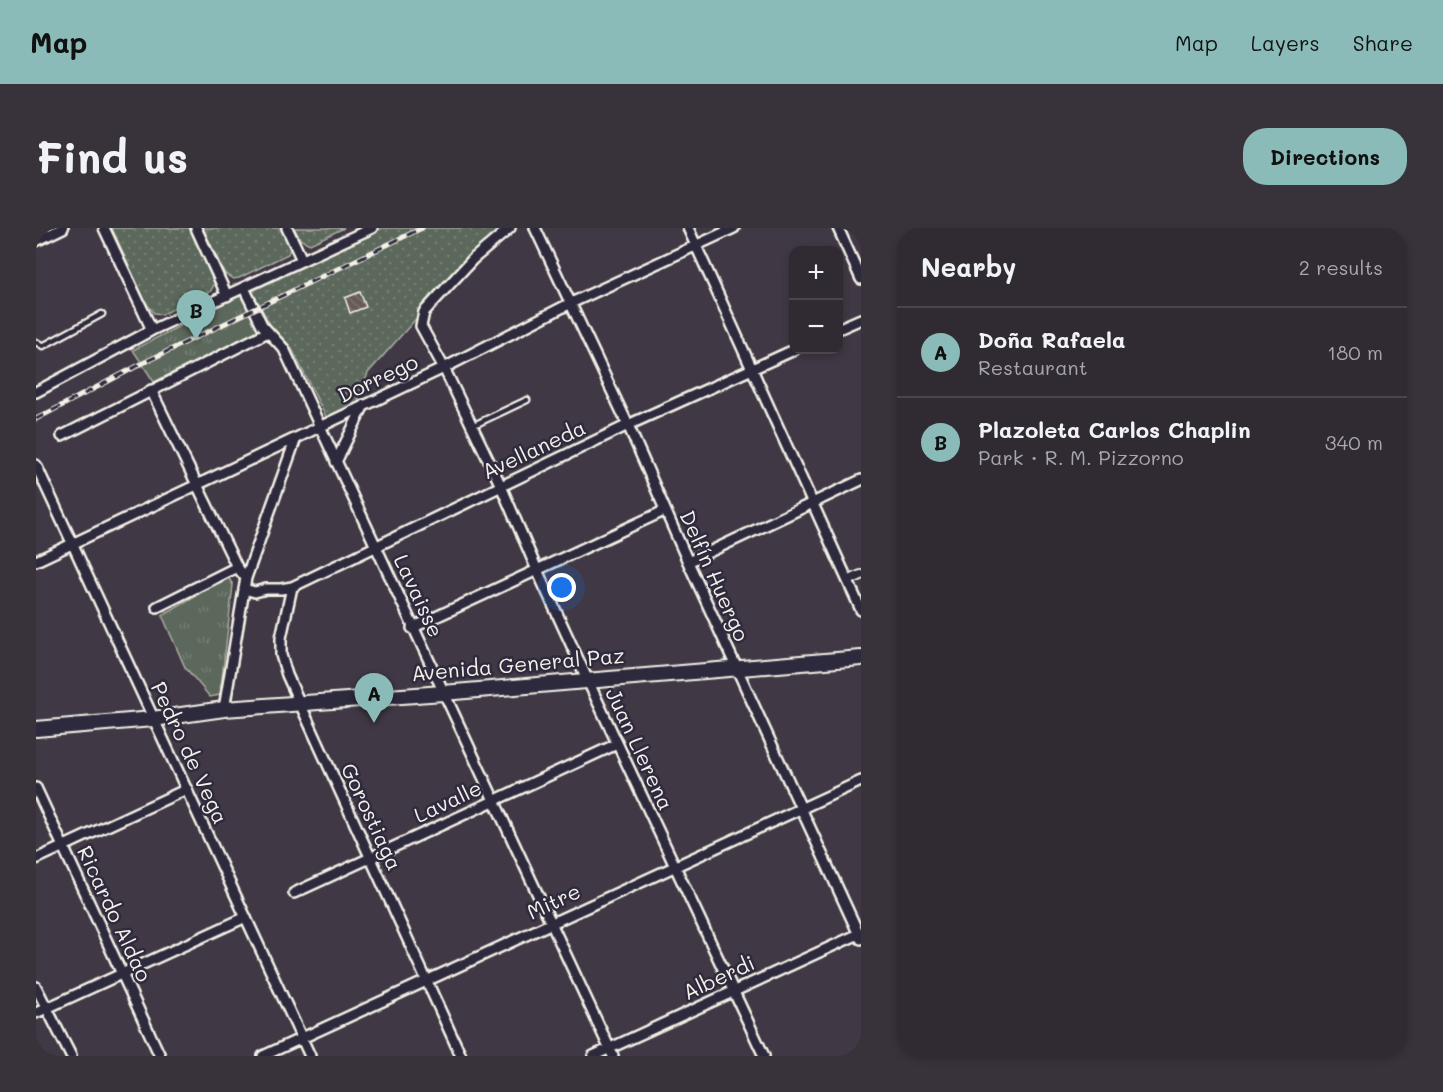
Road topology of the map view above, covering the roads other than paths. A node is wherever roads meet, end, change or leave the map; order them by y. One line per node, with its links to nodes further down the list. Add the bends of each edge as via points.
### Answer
1 (63, 228): 11 (street)
2 (104, 228): 21 (street)
3 (196, 228): 16 (street)
4 (287, 228): 13 (street)
5 (372, 228): 13 (street)
6 (510, 228): 25 (street, Juan Llerena, via 473,259 424,312 421,326)
7 (535, 228): 17 (street, Delfín Huergo)
8 (688, 228): 12 (street)
9 (734, 228): 12 (street, Dorrego)
10 (838, 228): 14 (street)
11 (36, 241)
12 (696, 246): 17 (street, Dorrego); 26 (street)
13 (302, 260): 15 (street)
14 (861, 279)
15 (243, 288): 16 (street); 22 (street, Lavaisse)
16 (226, 296): 21 (street)
17 (571, 303): 25 (street, Dorrego); 31 (street, Delfín Huergo)
18 (102, 314): 23 (lane, via 43,346)
19 (861, 319): 20 (street)
20 (843, 327)
21 (152, 330): 28 (street)
22 (268, 332): 27 (street); 33 (street, Lavaisse, via 284,349)
23 (36, 342)
24 (789, 352): 26 (street, Avellaneda)
25 (444, 368): 30 (street, Dorrego); 32 (street, Juan Llerena)
26 (752, 369): 31 (street, Avellaneda); 41 (street)
27 (151, 390): 34 (street); 39 (street)
28 (36, 392)
29 (527, 400): 32 (lane)
30 (364, 405): 33 (street, Dorrego); 36 (street)
31 (628, 425): 40 (street, Avellaneda); 42 (street, Delfín Huergo)
32 (472, 426): 40 (street, Juan Llerena)
33 (320, 427): 35 (street, Dorrego); 36 (street, Lavaisse)
34 (62, 436)
35 (296, 438): 39 (street, Dorrego); 50 (street)
36 (336, 462): 44 (street, Lavaisse)
37 (36, 465): 43 (street, Pedro de Vega)
38 (861, 480): 41 (street)
39 (197, 486): 43 (street, Dorrego); 47 (street)
40 (501, 486): 44 (street, Avellaneda); 48 (street, Juan Llerena)
41 (812, 503): 46 (street); 51 (street)
42 (664, 511): 46 (street, Delfín Huergo); 48 (street)
43 (72, 544): 45 (street, Dorrego); 63 (street, Pedro de Vega)
44 (375, 545): 52 (street, Avellaneda); 56 (street, Lavaisse)
45 (36, 561)
46 (688, 562): 58 (street, Delfín Huergo)
47 (237, 567): 50 (street); 54 (street)
48 (537, 570): 56 (street); 59 (street, Juan Llerena)
49 (861, 575): 51 (street)
50 (246, 578): 53 (street)
51 (848, 581): 55 (street)
52 (292, 587): 53 (street); 61 (street, Gorostiaga, via 281,655)
53 (244, 590): 62 (street)
54 (157, 607)
55 (861, 610)
56 (412, 628): 60 (street, Lavaisse)
57 (861, 658): 58 (main road, Avenida General Paz)
58 (736, 669): 59 (main road, Avenida General Paz); 70 (street, Delfín Huergo)
59 (588, 681): 60 (main road, Avenida General Paz); 65 (street, Juan Llerena)
60 (443, 693): 61 (main road, Avenida General Paz); 69 (street, Lavaisse)
61 (299, 703): 62 (main road, Avenida General Paz); 72 (street, Gorostiaga)
62 (224, 709): 63 (main road, Avenida General Paz)
63 (153, 718): 64 (main road, Avenida General Paz); 68 (street, Pedro de Vega)
64 (36, 729)
65 (617, 744): 69 (street, Lavalle); 74 (street, Juan Llerena)
66 (861, 781): 70 (street, Mitre)
67 (36, 788): 71 (street, Ricardo Aldao)
68 (187, 789): 71 (street); 76 (street, Pedro de Vega)
69 (493, 801): 72 (street, Lavalle); 77 (street, Lavaisse)
70 (802, 808): 74 (street, Mitre); 78 (street, Delfín Huergo)
71 (63, 846): 73 (street); 79 (street, Ricardo Aldao)
72 (370, 858): 75 (street, Lavalle); 80 (street, Gorostiaga)
73 (36, 859)
74 (674, 866): 77 (street, Mitre); 82 (street, Juan Llerena)
75 (294, 893)
76 (246, 917): 79 (street); 85 (street, Pedro de Vega)
77 (550, 923): 80 (street, Mitre); 86 (street, Lavaisse)
78 (860, 935): 82 (street, Alberdi)
79 (121, 973): 83 (street); 88 (street, Ricardo Aldao)
80 (426, 982): 85 (street, Mitre); 91 (street, Gorostiaga)
81 (36, 987): 83 (street)
82 (732, 991): 86 (street, Alberdi); 93 (street, Juan Llerena)
83 (46, 1008): 84 (street); 87 (street)
84 (36, 1013)
85 (302, 1039): 89 (street, Mitre); 90 (street, Pedro de Vega)
86 (611, 1052): 92 (street, Alberdi)
87 (71, 1056)
88 (160, 1056)
89 (263, 1056)
90 (310, 1056)
91 (461, 1056)
92 (593, 1056)
93 (764, 1056)

